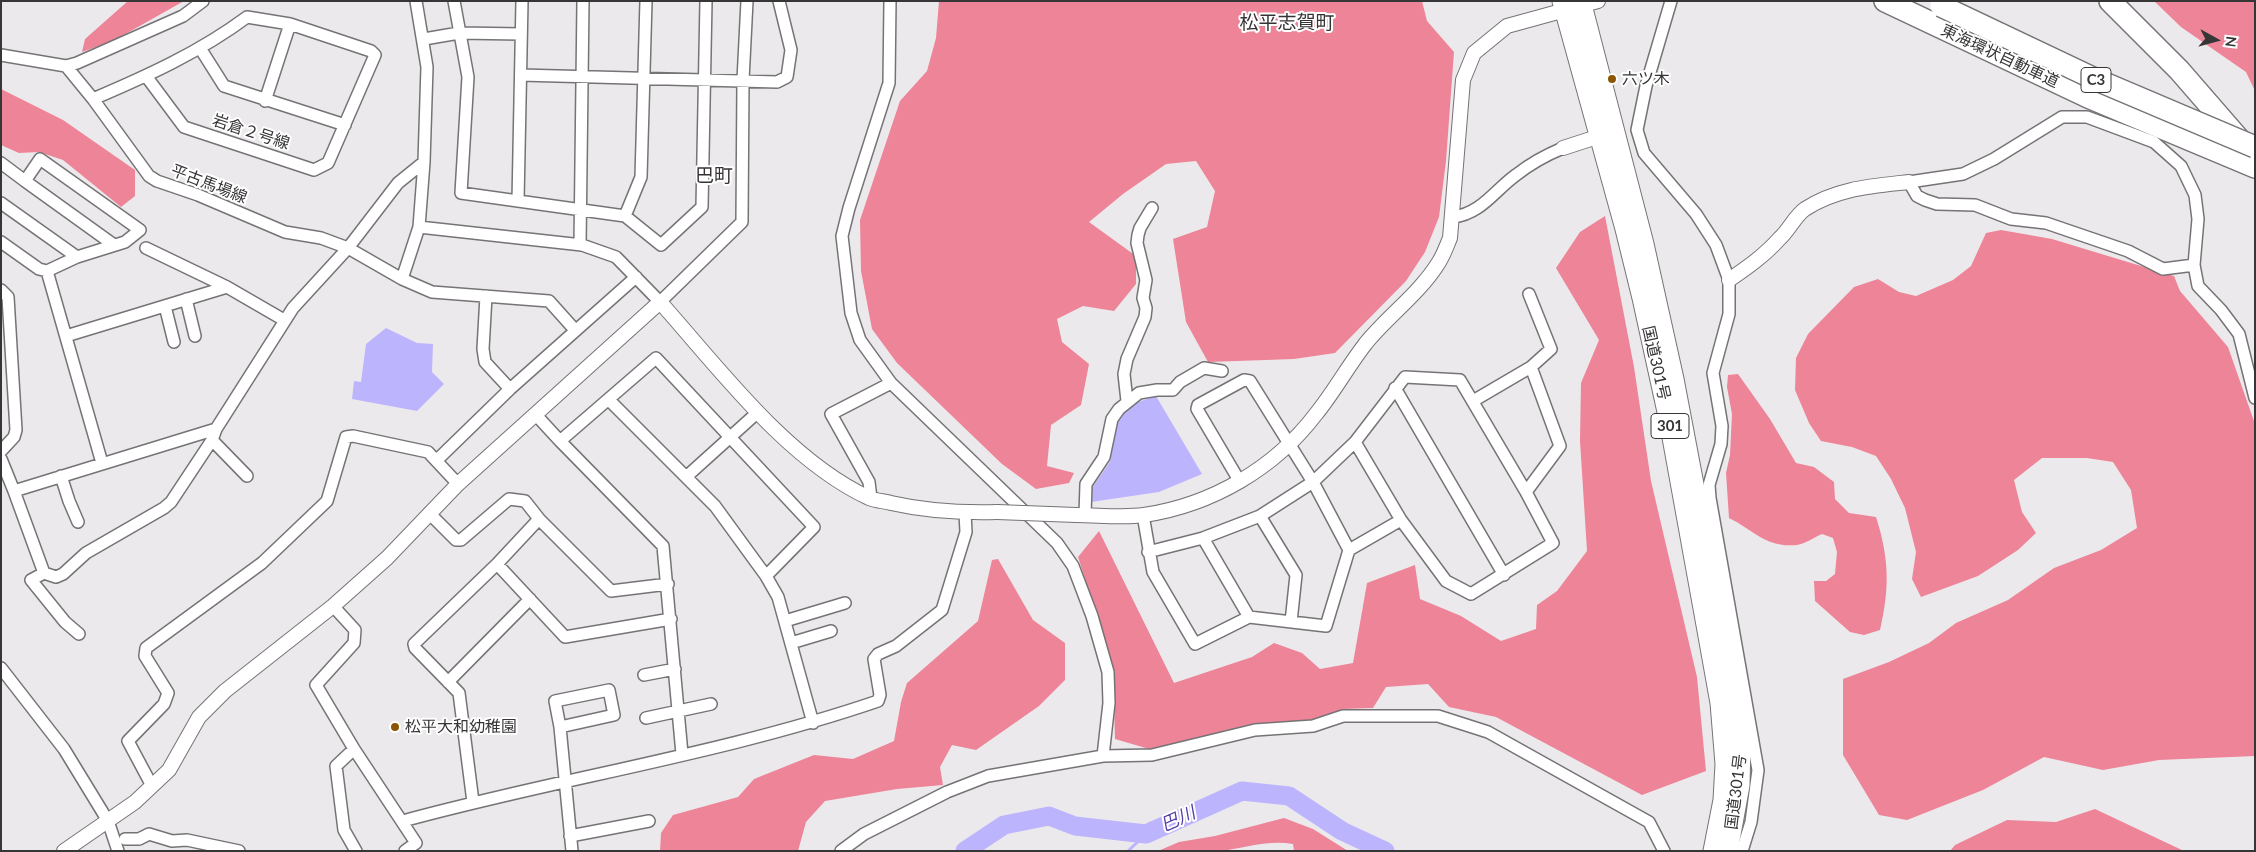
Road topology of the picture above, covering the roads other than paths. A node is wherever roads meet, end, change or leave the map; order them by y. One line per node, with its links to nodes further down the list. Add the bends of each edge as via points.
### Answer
1 (203, 1): 23 (street, via 183,16)
2 (416, 1): 20 (street)
3 (454, 1): 18 (street)
4 (522, 1): 19 (street)
5 (583, 1): 26 (street)
6 (646, 1): 27 (street)
7 (706, 1): 28 (street)
8 (747, 1): 29 (street)
9 (779, 1): 29 (street, via 791,50 787,77 777,82)
10 (890, 1): 76 (street, via 889,83 842,236 851,314 860,340)
11 (1671, 1): 61 (street, via 1646,86 1637,130 1644,153 1696,214 1716,245)
12 (1885, 1): 41 (highway, 東海環状自動車道 / C3, via 2096,100)
13 (2110, 1): 38 (highway, via 2179,70)
14 (2127, 1): 35 (highway, via 2188,62)
15 (1578, 4): 34 (highway, 国道301号 / 301); 49 (street, via 1507,26 1474,53 1463,80); 95 (highway, 国道301号 / 301, via 1644,244)
16 (1936, 4): 30 (highway, 東海環状自動車道 / C3, bridge)
17 (290, 24): 21 (street, via 247,17); 32 (street); 33 (street, 岩倉２号線, via 375,55)
18 (459, 33): 19 (street); 20 (street); 44 (street, via 468,77 461,193)
19 (522, 34): 24 (street)
20 (424, 39): 39 (street, via 427,67)
21 (200, 48): 25 (street); 32 (street, via 224,86)
22 (1, 55): 23 (street)
23 (66, 66): 31 (street, 平古馬場線)
24 (521, 75): 26 (street); 44 (street)
25 (146, 76): 31 (street); 33 (street, 岩倉２号線, via 184,127 314,170 328,164)
26 (582, 76): 27 (street); 47 (street)
27 (644, 78): 28 (street); 48 (street, via 641,177)
28 (704, 79): 29 (street); 48 (street, via 702,207 660,246)
29 (743, 80): 67 (street, via 742,222)
30 (2097, 80): 35 (highway, bridge); 36 (highway, 東海環状自動車道 / C3, bridge)
31 (93, 99): 55 (street, 平古馬場線, via 149,176 157,181 285,232 321,238)
32 (265, 101): 33 (street)
33 (345, 125)
34 (1600, 136): 37 (street); 161 (highway, 国道301号 / 301, via 1628,237 1669,422 1720,703 1725,764 1723,800)
35 (2255, 137)
36 (2255, 147)
37 (1562, 148): 49 (street, via 1516,175 1480,208 1464,216)
38 (2255, 158)
39 (424, 162): 50 (street); 55 (street, via 398,183)
40 (1, 163): 42 (street)
41 (2255, 168)
42 (25, 180): 52 (street); 52 (street, via 40,159 140,230 125,242)
43 (1909, 182): 57 (street, via 1917,196 1925,200 1938,204 1975,205 2011,219 2046,223 2128,252 2163,269); 57 (street, via 1963,174 2062,117 2087,116 2154,142 2181,166 2195,195 2198,219); 61 (street, via 1856,188 1804,210 1759,260)
44 (518, 201): 47 (street)
45 (1, 203): 56 (street)
46 (1152, 208): 82 (street, via 1138,235 1146,280 1143,298 1146,308 1127,359 1124,374)
47 (580, 209): 48 (street); 53 (street)
48 (625, 216)
49 (1453, 217): 89 (street, via 1450,238 1440,261 1361,350)
50 (419, 227): 53 (street); 60 (street)
51 (1, 242): 58 (street)
52 (114, 245): 56 (street)
53 (580, 245): 59 (street, via 616,257)
54 (146, 248): 62 (street)
55 (348, 248): 60 (street, 平古馬場線); 69 (street)
56 (77, 257): 58 (street)
57 (2194, 264): 79 (street, via 2198,286 2239,334)
58 (46, 271): 71 (street)
59 (636, 278): 67 (street); 70 (street)
60 (402, 279): 65 (street, 平古馬場線, via 432,292)
61 (1729, 280): 94 (street, via 1729,314 1713,373 1722,426 1721,444)
62 (227, 287): 66 (street); 69 (street)
63 (1, 290): 90 (street, via 8,297 16,430)
64 (1529, 294): 74 (street, via 1551,349)
65 (486, 296): 70 (street, 平古馬場線, via 549,301); 78 (street, via 485,362)
66 (186, 299): 68 (street); 72 (street)
67 (660, 302): 83 (street); 84 (street)
68 (165, 306): 71 (street); 73 (street)
69 (284, 320): 85 (street)
70 (576, 330): 78 (street)
71 (66, 336): 93 (street)
72 (195, 336)
73 (174, 342)
74 (1531, 367): 81 (street); 103 (street, via 1560,446)
75 (1222, 371): 82 (street, via 1204,368 1173,390 1139,393)
76 (891, 383): 104 (street, via 831,414 869,482); 143 (street, via 1057,543 1073,566 1108,672 1109,703)
77 (1395, 388): 81 (street, via 1405,377 1460,380); 88 (street); 118 (street)
78 (510, 389): 92 (street)
79 (2255, 398)
80 (609, 400): 86 (street, via 656,358); 87 (street); 98 (street)
81 (1473, 401): 103 (street)
82 (1126, 402): 107 (street, via 1112,419 1104,457 1086,484)
83 (758, 412): 86 (street); 104 (street, via 809,459 834,478)
84 (536, 415): 87 (street); 101 (street)
85 (214, 435): 93 (street); 97 (street); 117 (street, via 164,508 86,553 63,574 56,577)
86 (729, 438): 98 (street); 119 (street, via 814,527)
87 (560, 441): 120 (street, via 664,546)
88 (1355, 442): 100 (street); 111 (street)
89 (1290, 445): 99 (street); 99 (street, via 1250,380 1244,380 1198,405 1197,409); 100 (street)
90 (1, 451)
91 (1, 459): 102 (street)
92 (437, 460): 101 (street); 145 (street, via 428,452 353,436 346,438 327,501 262,563 146,648 145,656 168,693 164,704 128,741)
93 (102, 463): 96 (street)
94 (1713, 468): 95 (street); 140 (street, via 1710,498)
95 (1692, 470): 140 (highway, 国道301号 / 301)
96 (61, 476): 102 (street); 112 (street)
97 (247, 476)
98 (686, 477): 119 (street, via 714,506)
99 (1240, 482): 108 (street, via 1209,497)
100 (1312, 482): 109 (street); 114 (street)
101 (458, 484): 105 (street)
102 (14, 491): 117 (street)
103 (1526, 492): 118 (street, via 1553,543)
104 (871, 498): 106 (street, via 911,507)
105 (429, 513): 110 (street, via 456,540 461,540 509,499 524,501); 123 (street)
106 (965, 513): 107 (street, bridge); 138 (street, via 966,532 942,610 896,646 874,658 880,695 878,701)
107 (1081, 515): 108 (street)
108 (1143, 516): 115 (street)
109 (1260, 516): 113 (street); 127 (street, via 1296,575)
110 (540, 520): 116 (street); 120 (street, via 612,591)
111 (1401, 520): 114 (street); 118 (street, via 1446,581 1472,594)
112 (78, 522)
113 (1203, 538): 115 (street); 124 (street)
114 (1349, 550): 127 (street, via 1326,626)
115 (1148, 552): 124 (street, via 1153,572 1195,644)
116 (497, 564): 121 (street); 134 (street, via 414,644)
117 (44, 573): 129 (street, via 31,580 33,585)
118 (1504, 575)
119 (766, 576): 126 (street, via 778,597)
120 (668, 584): 125 (street)
121 (530, 599): 125 (street, via 565,637); 134 (street)
122 (845, 603): 126 (street)
123 (333, 606): 141 (street, via 355,630 354,643 316,685); 145 (street, via 225,691 199,717 169,770)
124 (1249, 616): 127 (street)
125 (671, 619): 132 (street)
126 (785, 621): 130 (street)
127 (1292, 622)
128 (831, 631): 130 (street)
129 (79, 634)
130 (791, 643): 138 (street)
131 (1, 668): 147 (street, via 64,749)
132 (675, 669): 133 (street); 136 (street)
133 (644, 675)
134 (448, 682): 146 (street, via 459,693)
135 (710, 704): 136 (street)
136 (678, 711): 137 (street); 142 (street)
137 (646, 718)
138 (813, 723): 142 (street)
139 (560, 727): 139 (street, via 555,702 608,690 614,715); 144 (street)
140 (1748, 743): 150 (highway, 国道301号 / 301, via 1740,785)
141 (354, 749): 148 (street); 156 (street, via 336,766 344,830)
142 (682, 754): 144 (street)
143 (1103, 756): 159 (street, via 988,776 946,792 864,834); 160 (street, via 1152,756 1255,730 1313,726 1344,716 1438,716 1488,732 1648,822)
144 (564, 782): 146 (street); 151 (street)
145 (152, 786): 147 (street)
146 (473, 802): 148 (street)
147 (108, 821): 153 (street); 154 (street)
148 (403, 821): 157 (street, via 416,844)
149 (649, 821): 151 (street)
150 (1743, 821): 162 (highway, 国道301号 / 301); 163 (street)
151 (570, 836): 158 (street)
152 (125, 839): 155 (street, via 140,840 149,834 172,841 187,840)
153 (64, 851)
154 (118, 851)
155 (239, 851)
156 (356, 851)
157 (405, 851)
158 (572, 851)
159 (841, 851)
160 (1664, 851)
161 (1714, 851)
162 (1728, 851)
163 (1742, 851)

